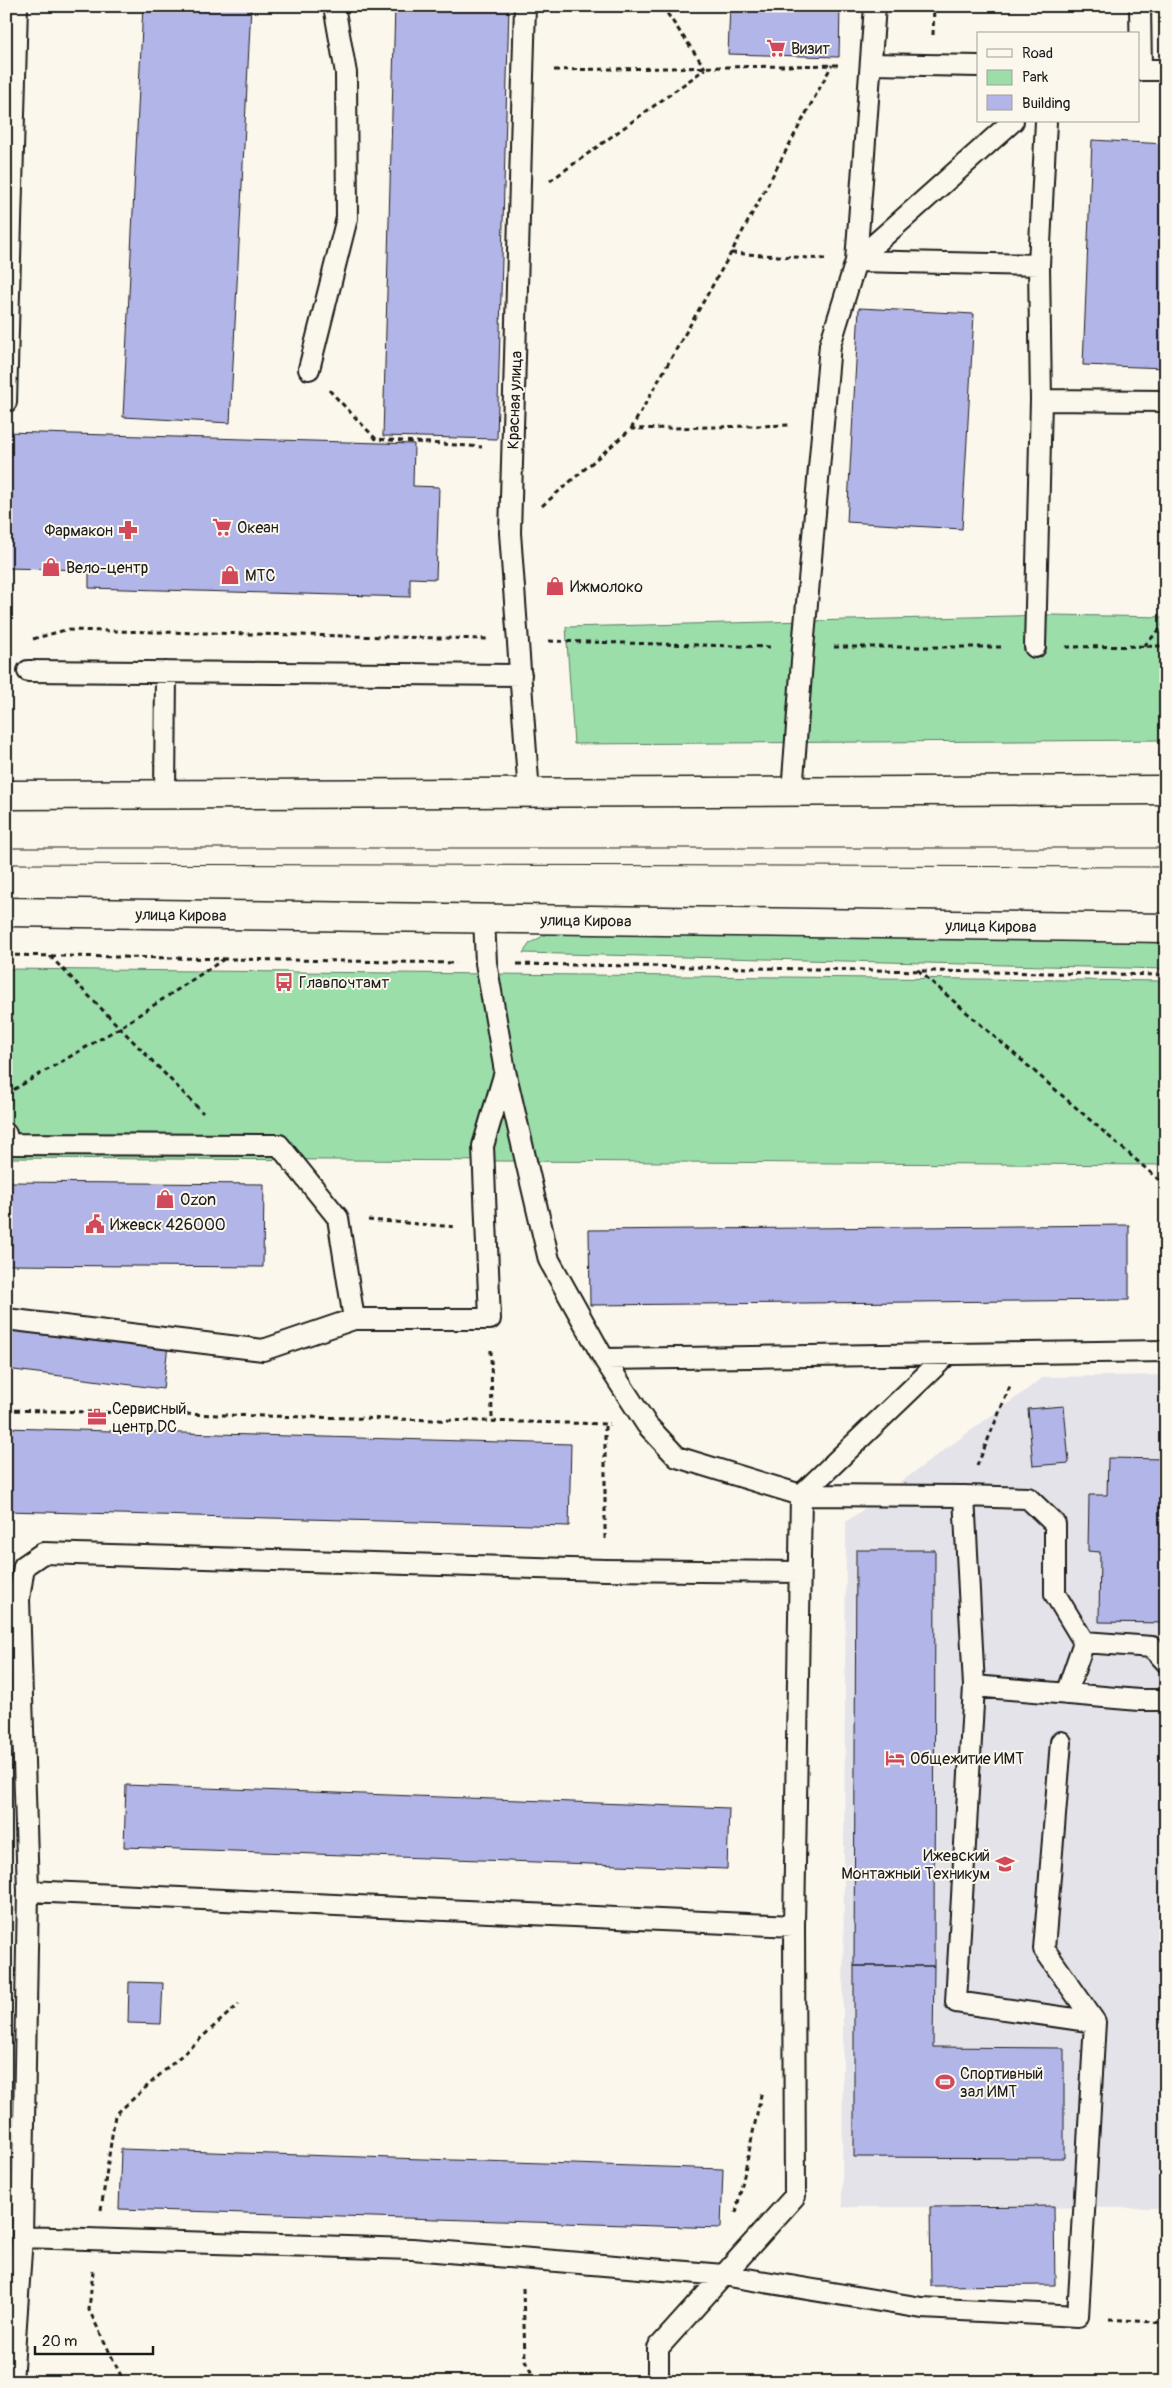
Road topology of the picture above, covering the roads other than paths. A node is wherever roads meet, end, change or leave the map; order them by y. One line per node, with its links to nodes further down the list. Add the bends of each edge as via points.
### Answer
1 (17, 6): 17 (lane)
2 (334, 6): 15 (lane, via 346,73 347,218)
3 (525, 6): 22 (lane, Красная улица, via 510,533)
4 (875, 6): 7 (lane)
5 (1140, 6): 6 (lane)
6 (1140, 32)
7 (871, 64): 8 (lane); 13 (lane)
8 (977, 66)
9 (1140, 70): 10 (lane)
10 (1166, 70)
11 (1012, 122): 13 (lane)
12 (1046, 122): 14 (lane)
13 (856, 261): 14 (lane); 24 (lane, via 830,345)
14 (1039, 265): 16 (lane)
15 (309, 369)
16 (1041, 400): 18 (lane); 19 (lane)
17 (6, 402)
18 (1166, 402)
19 (1035, 647)
20 (28, 671): 21 (lane)
21 (166, 672): 22 (lane); 27 (lane)
22 (521, 675): 25 (lane, Красная улица)
23 (1166, 790): 24 (main road)
24 (792, 792): 25 (main road)
25 (529, 794): 27 (main road)
26 (6, 795): 27 (main road)
27 (165, 795)
28 (6, 912): 29 (main road, улица Кирова)
29 (484, 918): 30 (main road, улица Кирова); 31 (lane, via 486,963)
30 (1166, 928)
31 (505, 1071): 34 (lane, via 484,1146 490,1319); 37 (lane, via 549,1260)
32 (6, 1134): 34 (lane, via 9,1144 279,1145 338,1218)
33 (6, 1318): 34 (lane, via 263,1350)
34 (354, 1319)
35 (1166, 1352): 36 (lane)
36 (948, 1354): 37 (lane); 38 (lane)
37 (604, 1358): 38 (lane, via 647,1425 677,1458)
38 (801, 1495): 39 (lane); 40 (lane)
39 (964, 1496): 41 (lane, via 1028,1498 1055,1524 1055,1594); 43 (lane)
40 (798, 1572): 47 (lane, via 605,1570 44,1553 24,1566 19,1599); 48 (lane)
41 (1084, 1642): 42 (lane, via 1152,1647); 44 (lane)
42 (1166, 1662)
43 (974, 1686): 44 (lane); 49 (lane, via 956,2002)
44 (1066, 1694): 45 (lane)
45 (1166, 1700)
46 (1061, 1742): 49 (lane, via 1044,1949)
47 (28, 1891): 48 (lane); 50 (lane)
48 (794, 1926): 51 (lane, via 795,2196)
49 (1095, 2022): 51 (lane, via 1078,2316 922,2308)
50 (22, 2237): 51 (lane, via 412,2249); 52 (lane)
51 (723, 2275): 53 (lane, via 658,2348)
52 (12, 2382)
53 (658, 2382)

